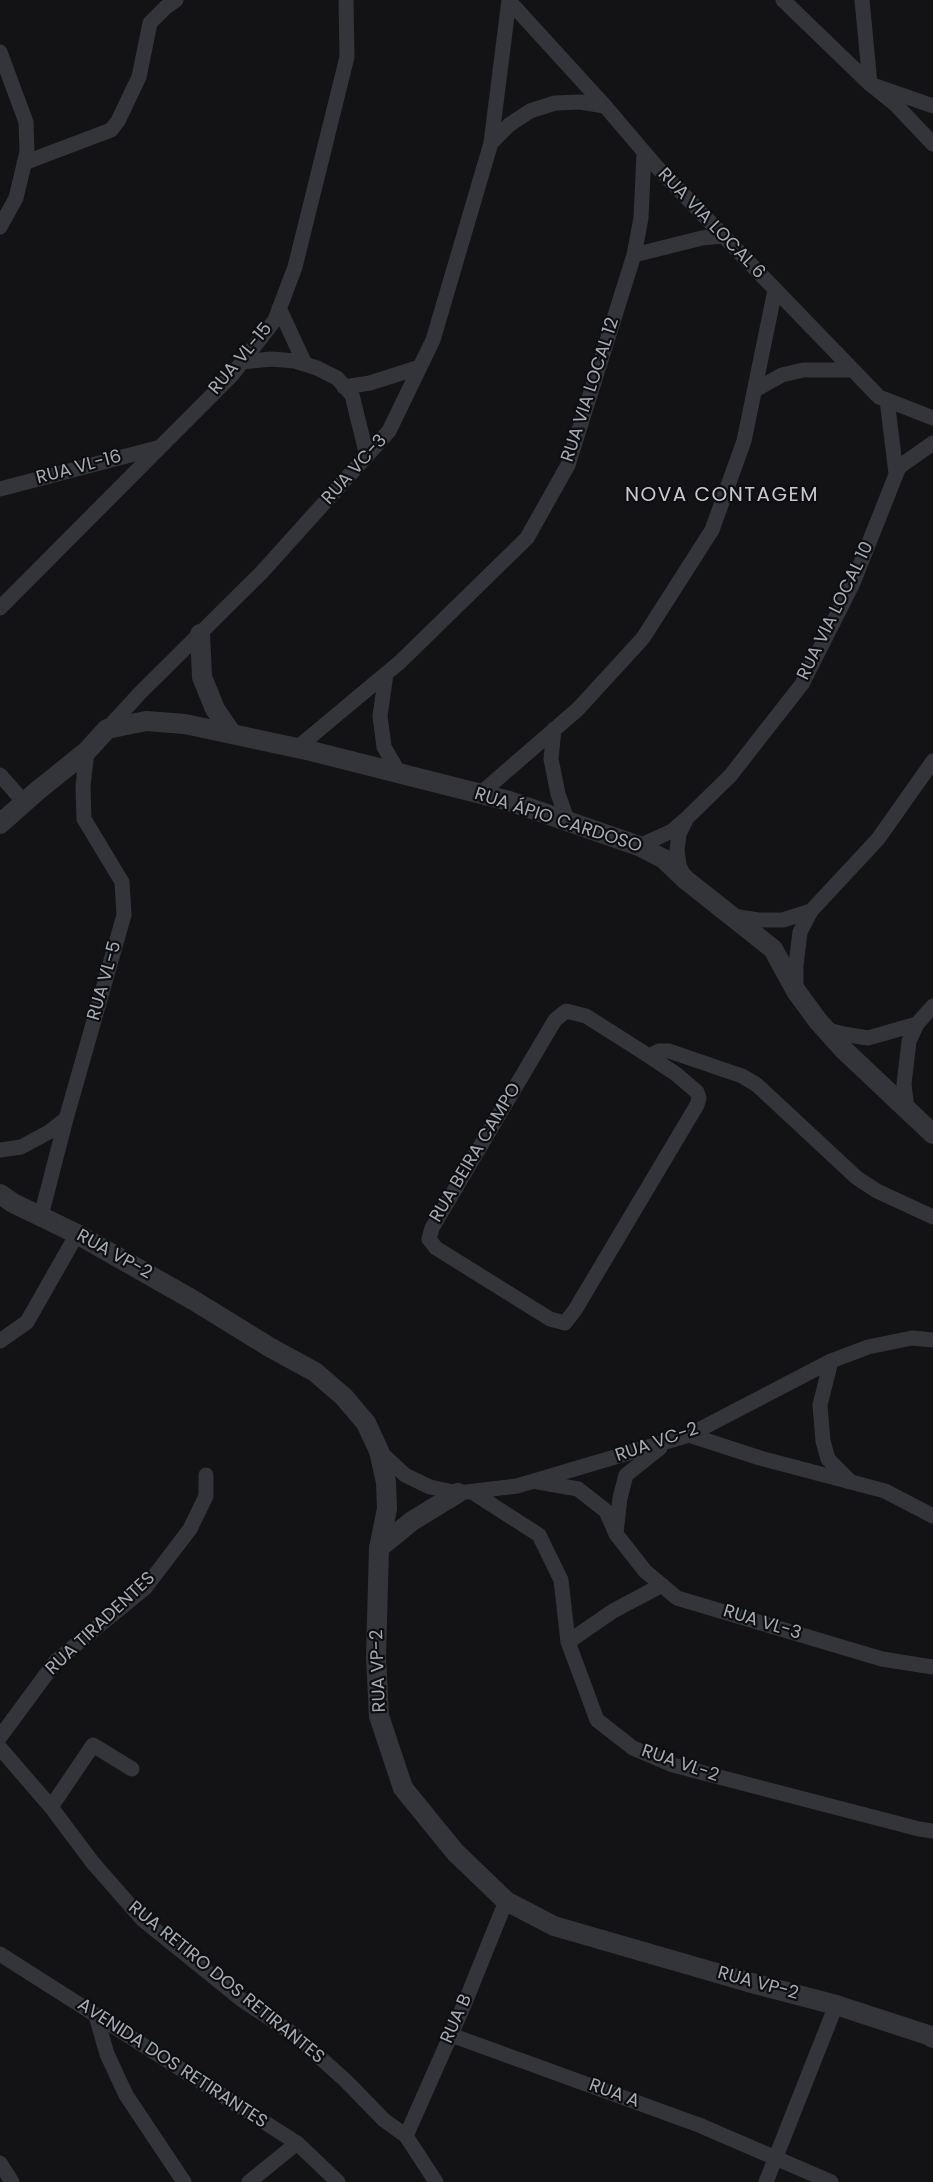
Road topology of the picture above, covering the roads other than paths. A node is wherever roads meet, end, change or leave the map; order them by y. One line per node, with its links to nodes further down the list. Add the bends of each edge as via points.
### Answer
1 (176, 0): 13 (street, via 150,23 139,77 111,130)
2 (346, 0): 18 (street, RUA VL-15, via 347,57 295,267)
3 (783, 0): 7 (street)
4 (862, 0): 7 (street)
5 (510, 1): 8 (street, RUA VIA LOCAL 6); 10 (street, RUA VC-3)
6 (0, 52): 13 (street, via 26,122)
7 (870, 84): 9 (street); 11 (street)
8 (605, 106): 10 (street, via 580,102 530,111); 12 (street, RUA VIA LOCAL 6)
9 (933, 106)
10 (491, 143): 21 (street, RUA VC-3, via 433,340)
11 (933, 144)
12 (644, 153): 15 (street, RUA VIA LOCAL 6); 16 (street, RUA VIA LOCAL 12, via 641,218)
13 (24, 163): 14 (street, via 16,198)
14 (1, 225)
15 (723, 236): 16 (street); 17 (street, RUA VIA LOCAL 6)
16 (634, 255): 34 (street, RUA VIA LOCAL 12, via 568,465 527,538)
17 (775, 290): 22 (street, RUA VIA LOCAL 6); 24 (street)
18 (279, 308): 19 (street, RUA VL-15, via 275,320); 20 (street)
19 (242, 362): 20 (street, via 271,359); 28 (street, RUA VL-15)
20 (305, 364): 23 (street, via 337,378)
21 (420, 367): 23 (street); 29 (street, RUA VC-3, via 389,431)
22 (853, 370): 24 (street, via 803,370 782,375); 25 (street, RUA VIA LOCAL 6, via 879,397)
23 (344, 387): 29 (street, via 352,395)
24 (755, 390): 36 (street, via 744,441 712,530 643,638 578,709)
25 (887, 400): 26 (street, RUA VIA LOCAL 6); 30 (street, RUA VIA LOCAL 10)
26 (933, 418)
27 (933, 443): 30 (street, RUA VIA LOCAL 10)
28 (158, 448): 31 (street, RUA VL-16); 32 (street, RUA VL-15)
29 (367, 456): 33 (street, RUA VC-3)
30 (896, 473): 45 (street, RUA VIA LOCAL 10, via 853,583 802,684 730,776)
31 (0, 489)
32 (0, 608)
33 (200, 634): 35 (street, RUA VC-3); 37 (street, via 202,677 215,709)
34 (386, 674): 38 (street, RUA VIA LOCAL 12); 41 (street, via 380,716 384,747)
35 (107, 729): 37 (street, RUA ÁPIO CARDOSO, via 146,721); 39 (street, RUA VC-3)
36 (554, 729): 43 (street); 46 (street, via 551,759)
37 (232, 734): 38 (street, RUA ÁPIO CARDOSO)
38 (297, 748): 41 (street, RUA ÁPIO CARDOSO)
39 (87, 751): 44 (street, RUA VC-3); 58 (street, RUA VL-5, via 84,819 122,882 124,915)
40 (933, 761): 50 (street, via 878,839)
41 (399, 773): 43 (street, RUA ÁPIO CARDOSO)
42 (0, 775): 44 (street)
43 (480, 794): 46 (street, RUA ÁPIO CARDOSO)
44 (24, 802): 47 (street, RUA VC-3)
45 (686, 819): 48 (street, RUA VIA LOCAL 10, via 672,831); 49 (street, RUA VIA LOCAL 10, via 677,850)
46 (568, 822): 48 (street, RUA ÁPIO CARDOSO)
47 (0, 824)
48 (639, 846): 49 (street, RUA ÁPIO CARDOSO, via 664,859)
49 (686, 880): 51 (street, RUA ÁPIO CARDOSO)
50 (811, 911): 51 (street, via 783,920); 52 (street, via 800,932)
51 (731, 916): 52 (street, RUA ÁPIO CARDOSO, via 773,949)
52 (796, 992): 55 (street, RUA ÁPIO CARDOSO)
53 (933, 1006): 54 (street)
54 (917, 1024): 55 (street, via 868,1038); 57 (street, via 909,1041 904,1084)
55 (825, 1029): 57 (street, RUA ÁPIO CARDOSO)
56 (649, 1056): 56 (street, RUA BEIRA CAMPO, via 586,1016 566,1011 555,1020 432,1228 429,1239 436,1248 550,1319 565,1323 697,1105 697,1092); 63 (street, via 669,1051 750,1080 857,1178)
57 (907, 1110): 59 (street, RUA ÁPIO CARDOSO)
58 (66, 1119): 60 (street, via 21,1147); 62 (street, RUA VL-5)
59 (933, 1134)
60 (0, 1150)
61 (0, 1194): 62 (street, RUA VP-2)
62 (41, 1216): 64 (street, RUA VP-2)
63 (933, 1217)
64 (77, 1234): 66 (street, via 27,1322); 70 (street, RUA VP-2, via 315,1372 366,1423)
65 (933, 1340): 67 (street, RUA VC-2, via 912,1338 868,1347)
66 (0, 1341)
67 (831, 1361): 68 (street, RUA VC-2); 73 (street, via 820,1405 823,1441 828,1459)
68 (689, 1435): 69 (street, RUA VC-2); 73 (street)
69 (667, 1443): 72 (street, RUA VC-2); 76 (street, via 626,1475)
70 (379, 1451): 74 (street, RUA VC-2, via 405,1475 430,1488); 77 (street, RUA VP-2, via 387,1509)
71 (206, 1476): 81 (street, RUA TIRADENTES, via 206,1496 190,1529 145,1588 56,1661)
72 (534, 1481): 74 (street, RUA VC-2); 76 (street, RUA VL-3, via 578,1490 606,1511)
73 (852, 1483): 75 (street, via 885,1491)
74 (465, 1493): 77 (street, via 412,1521); 79 (street, RUA VL-2, via 539,1535 561,1580)
75 (933, 1516)
76 (616, 1534): 78 (street, RUA VL-3, via 645,1571)
77 (379, 1548): 86 (street, RUA VP-2, via 379,1716 404,1788 455,1852)
78 (662, 1585): 79 (street, via 613,1611); 80 (street, RUA VL-3, via 677,1598 882,1659)
79 (568, 1642): 85 (street, RUA VL-2, via 597,1720 633,1748 674,1765)
80 (933, 1667)
81 (0, 1737)
82 (0, 1748): 84 (street, RUA RETIRO DOS RETIRANTES)
83 (132, 1768): 84 (street, via 93,1745)
84 (51, 1807): 92 (street, RUA RETIRO DOS RETIRANTES, via 143,1920 242,2000 295,2035)
85 (933, 1831)
86 (506, 1901): 88 (street, RUA VP-2, via 554,1926); 90 (street, RUA B)
87 (0, 1954): 89 (street, AVENIDA DOS RETIRANTES)
88 (836, 2005): 91 (street, RUA VP-2); 94 (street)
89 (96, 2016): 93 (street, AVENIDA DOS RETIRANTES); 97 (street, via 107,2054 126,2095)
90 (450, 2035): 92 (street, RUA B); 94 (street, RUA A, via 699,2125)
91 (931, 2036)
92 (406, 2136): 100 (street, RUA RETIRO DOS RETIRANTES)
93 (297, 2143): 98 (street); 99 (street, AVENIDA DOS RETIRANTES)
94 (776, 2158): 101 (street); 102 (street, RUA A)
95 (0, 2163): 96 (street)
96 (12, 2182)
97 (184, 2182)
98 (249, 2182)
99 (338, 2182)
100 (436, 2182)
101 (766, 2182)
102 (831, 2182)

